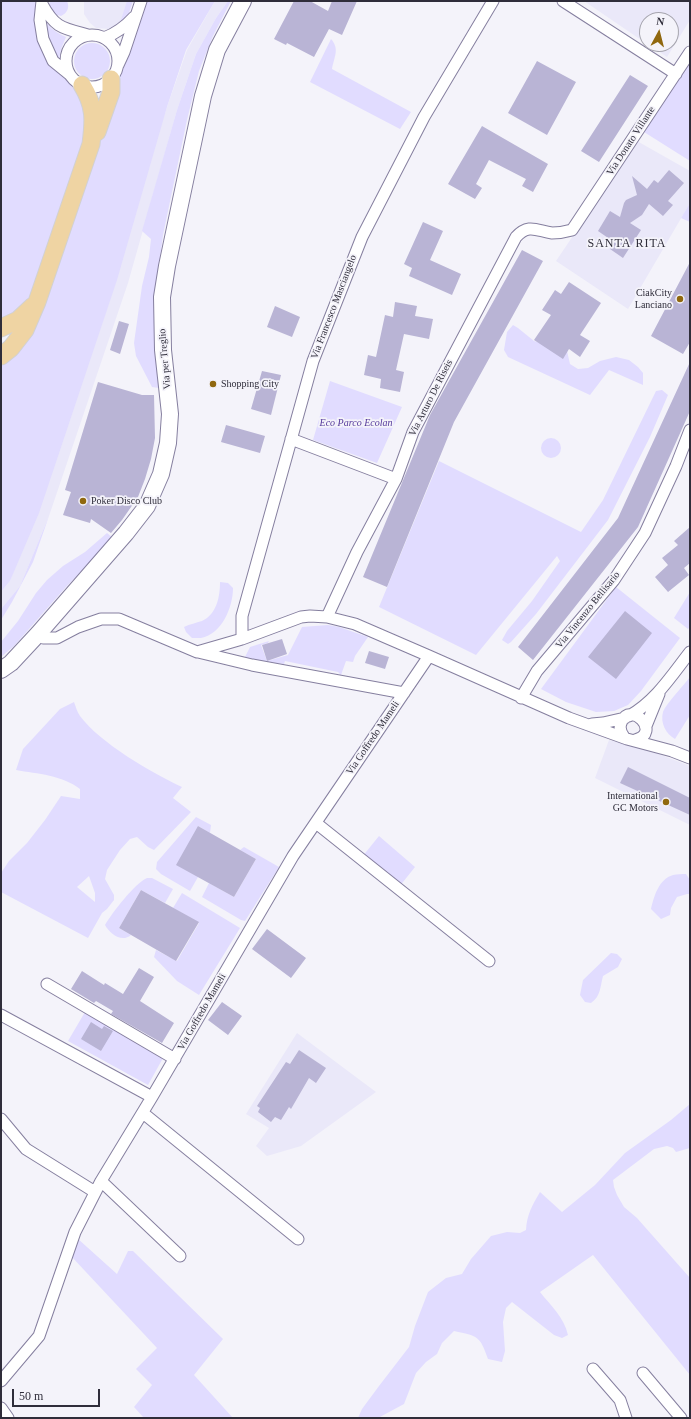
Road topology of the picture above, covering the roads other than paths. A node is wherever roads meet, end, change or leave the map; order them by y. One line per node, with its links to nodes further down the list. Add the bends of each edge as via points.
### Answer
1 (141, 1): 6 (street)
2 (243, 1): 22 (main road, Via per Treglio, via 217,50 208,75 167,266 162,310 163,350 170,414 168,443 161,474 147,506)
3 (492, 1): 19 (street, Via Francesco Masciangelo, via 425,115 362,237 313,360)
4 (563, 1): 11 (street)
5 (42, 3): 7 (street, via 51,20 59,26); 12 (street, via 40,20 43,39 53,61)
6 (137, 13): 8 (street, via 124,28); 10 (street, via 124,52)
7 (88, 35): 8 (street); 12 (street, via 76,40 68,50 66,63)
8 (104, 38): 10 (street, via 114,46 118,59)
9 (690, 52): 11 (street, Via Donato Villante)
10 (114, 72): 12 (street, via 106,83 94,87); 13 (main road, via 111,92 97,134)
11 (676, 74): 14 (street, Via Donato Villante)
12 (76, 80): 13 (main road, via 89,96 93,109)
13 (91, 144): 15 (main road)
14 (572, 230): 20 (street, Via Arturo De Riseis, via 557,233 530,228 516,237 413,432)
15 (37, 302): 16 (main road, via 18,320); 17 (main road, via 25,330)
16 (1, 328)
17 (1, 356)
18 (690, 430): 30 (street, Via Vincenzo Bellisario, via 645,533 614,580 537,671)
19 (291, 439): 20 (street); 23 (street, Via Francesco Masciangelo, via 242,616)
20 (396, 479): 21 (street, Via Arturo De Riseis, via 357,552)
21 (327, 617): 23 (street, via 301,618); 26 (street, via 355,624)
22 (38, 634): 24 (street, via 43,638 57,638 101,619 119,619); 27 (main road, Via per Treglio)
23 (242, 639): 24 (street)
24 (197, 652): 29 (street, via 252,665)
25 (690, 652): 28 (street)
26 (429, 656): 29 (street, Via Goffredo Mameli); 30 (street)
27 (1, 670)
28 (663, 687): 31 (street, via 640,709); 33 (street)
29 (404, 693): 37 (street, Via Goffredo Mameli)
30 (521, 698): 32 (street)
31 (627, 717): 32 (street, via 602,724); 33 (street, via 639,717); 34 (street, via 622,720 620,727 622,734)
32 (586, 724): 34 (street)
33 (646, 727): 34 (street, via 641,738); 35 (street)
34 (629, 739): 35 (street)
35 (672, 751): 36 (street)
36 (690, 758)
37 (316, 822): 38 (street); 41 (street, Via Goffredo Mameli, via 293,856)
38 (489, 961)
39 (47, 984): 41 (street)
40 (1, 1015): 42 (street)
41 (174, 1059): 42 (street, Via Goffredo Mameli)
42 (152, 1097): 43 (street, Via Goffredo Mameli)
43 (143, 1113): 45 (street, Via Goffredo Mameli); 47 (street)
44 (1, 1119): 46 (street, via 26,1149)
45 (100, 1181): 46 (street, Via Goffredo Mameli); 48 (street)
46 (95, 1192): 51 (street, Via Goffredo Mameli, via 75,1232 39,1336)
47 (298, 1239)
48 (180, 1256)
49 (593, 1370): 54 (street, via 620,1400)
50 (643, 1373): 55 (street)
51 (1, 1381)
52 (1, 1408): 53 (street)
53 (8, 1418)
54 (626, 1418)
55 (681, 1418)

